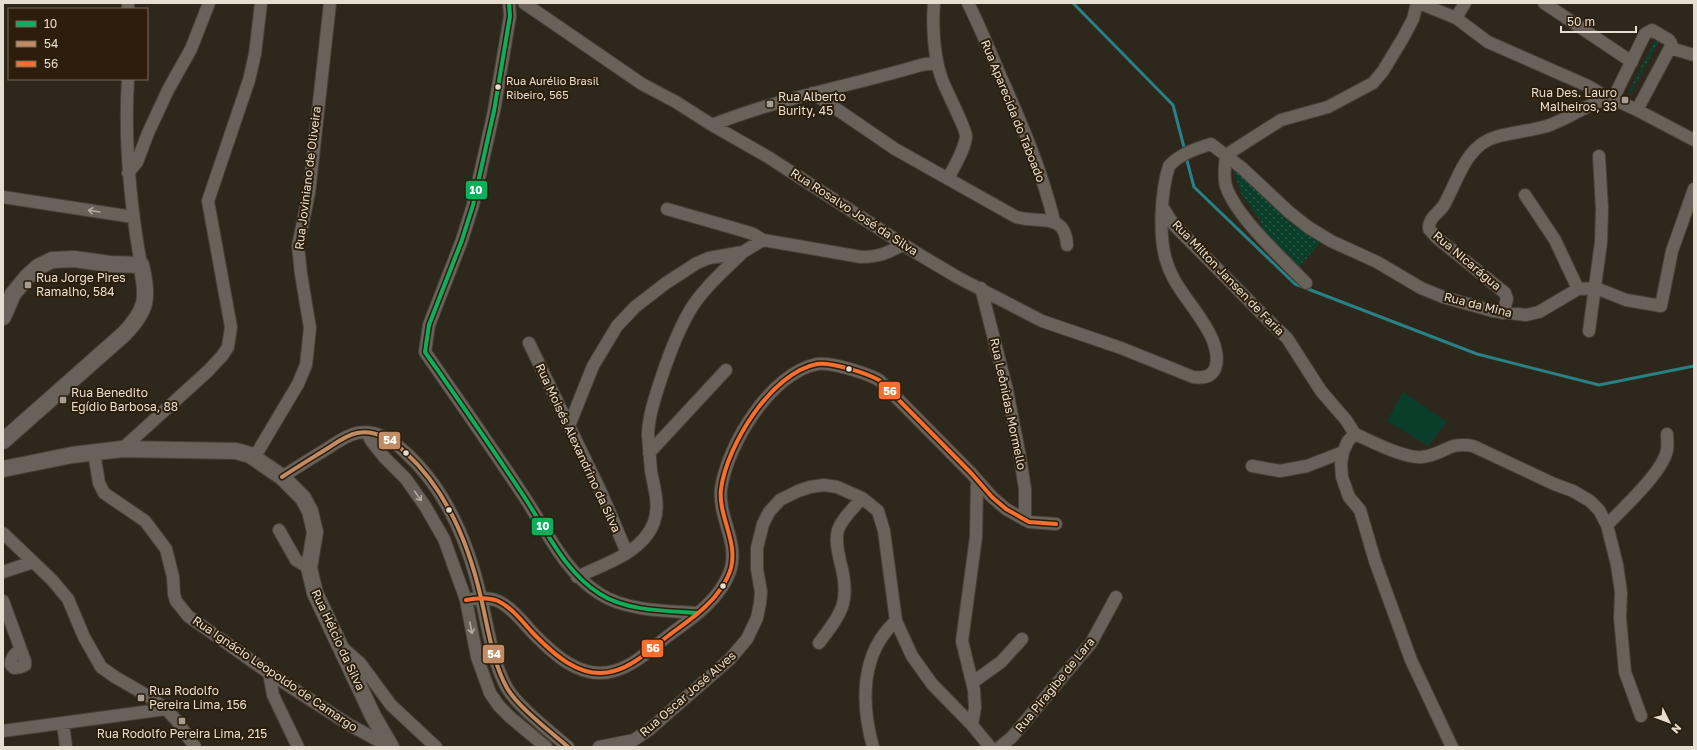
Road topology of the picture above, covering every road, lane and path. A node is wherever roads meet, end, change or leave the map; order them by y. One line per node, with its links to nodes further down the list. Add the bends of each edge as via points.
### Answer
1 (209, 3): 24 (street, via 191,49 168,90)
2 (261, 3): 52 (street, via 250,80 208,201 232,327 229,342 222,356 208,371)
3 (330, 3): 56 (street, Rua Joviniano de Oliveira, via 309,193 298,246 310,328 306,365 298,384)
4 (509, 3): 71 (street, via 510,16 494,111 473,205 428,325 425,352)
5 (524, 3): 20 (street, Rua Rosalvo José da Silva, via 642,84)
6 (934, 3): 14 (street, via 933,26)
7 (968, 3): 32 (street, Rua Aparecida do Taboado, via 1013,103)
8 (1418, 3): 11 (street); 22 (street, via 1403,38 1373,83 1328,107 1281,120)
9 (1464, 3): 11 (street)
10 (1544, 3): 15 (street)
11 (1456, 18): 18 (street, via 1488,42 1588,86)
12 (1670, 48): 13 (street); 15 (street, via 1669,40 1652,30 1646,34); 19 (street)
13 (1694, 55)
14 (938, 62): 17 (street); 25 (street, via 942,81 966,133 965,142)
15 (1632, 62): 18 (street)
16 (128, 80): 24 (street)
17 (813, 93): 20 (street); 25 (street, via 895,149)
18 (1610, 99): 19 (street); 42 (street, Rua NIcarágua, via 1594,103 1547,126 1495,137 1484,142 1470,155 1444,206 1430,221 1429,229 1436,237 1505,293 1508,299)
19 (1637, 110): 21 (street)
20 (712, 125): 34 (street, Rua Rosalvo José da Silva, via 768,157)
21 (1694, 140)
22 (1226, 155): 29 (street, Rua da Mina, via 1211,144 1175,159 1169,166); 38 (street, via 1226,186 1237,208); 42 (street, Rua da Mina, via 1289,212 1331,241 1377,262 1421,288 1443,297)
23 (1599, 156): 40 (street, via 1602,209)
24 (129, 178): 31 (street)
25 (948, 179): 32 (street, via 1016,217)
26 (1694, 189): 40 (street, Rua da Mina, via 1671,256 1660,306 1626,300)
27 (1525, 195): 41 (street, via 1555,240)
28 (3, 197): 31 (street, one-way to 28)
29 (1163, 208): 39 (street, Rua Rosalvo José da Silva, via 1162,247 1167,264 1212,339 1216,351 1216,368 1205,377 1193,377 1121,348 1053,325); 49 (street, Rua Milton Jansen de Faria, via 1174,225 1288,338 1321,391 1346,420)
30 (667, 209): 33 (street, via 744,231)
31 (133, 217): 37 (street)
32 (1054, 221): 35 (street, Rua Aparecida do Taboado, via 1064,230)
33 (763, 240): 34 (street, via 861,257 882,255); 36 (street)
34 (903, 244): 39 (street, Rua Rosalvo José da Silva, via 957,277)
35 (1068, 245)
36 (743, 252): 47 (street, via 709,258 696,264 635,307 617,326 600,353 586,379); 55 (street, via 697,301 679,331 653,403 648,432)
37 (141, 265): 43 (street, via 74,259 52,260 38,267 27,277 14,294); 51 (street, via 146,300 136,321)
38 (1306, 283)
39 (981, 288): 62 (street, Rua Leônidas Mormello, via 1007,390 1020,457 1025,488)
40 (1596, 288): 41 (street, Rua da Mina); 44 (street)
41 (1578, 289): 42 (street, Rua da Mina, via 1539,312 1521,315)
42 (1503, 313)
43 (3, 317)
44 (1589, 331)
45 (528, 343): 47 (street, Rua Moisés Alexandrino da Silva)
46 (726, 370): 55 (street)
47 (569, 426): 67 (street, Rua Moisés Alexandrino da Silva)
48 (367, 433): 59 (street, via 352,434); 73 (street, via 382,435 394,442 425,474 446,504 463,537); 74 (street, one-way to 74, via 385,458 406,479 436,524)
49 (1354, 434): 53 (street); 64 (street, via 1410,456 1431,456 1453,445 1473,446 1582,496 1599,510)
50 (1668, 434): 64 (street, via 1667,451 1660,466)
51 (3, 441)
52 (122, 449): 54 (street, Rua Hélcio da Silva); 56 (street, Rua Hélcio da Silva, via 236,451)
53 (1343, 452): 57 (street, via 1307,466 1280,471); 102 (street, via 1342,477 1349,497 1360,510 1375,561 1411,660)
54 (94, 453): 58 (street, Rua Hélcio da Silva); 82 (street, Rua Ignácio Leopoldo de Camargo, via 99,483 104,493 145,520 166,549 174,594 181,609 203,628)
55 (649, 453): 67 (street, via 656,516 643,539)
56 (254, 458): 59 (street, Rua Hélcio da Silva)
57 (1252, 466)
58 (3, 469)
59 (282, 477): 69 (street, Rua Hélcio da Silva, via 303,498 313,520 315,532)
60 (977, 480): 62 (street, via 1006,509); 76 (street, via 879,380 829,364 805,368 769,395 754,411 731,455 721,491 722,507 732,544 731,568 720,590); 83 (street, via 976,537 962,631 963,647)
61 (865, 500): 77 (street, via 878,511 882,523); 79 (street, via 843,521 838,531 837,543 846,581 845,594 841,611); 98 (street, Rua Oscar José Alves, via 837,487 824,485 798,491 777,502 763,524 757,548 760,603 757,618 747,639 730,659 650,729 634,740)
62 (1025, 520): 63 (street)
63 (1056, 524)
64 (1607, 525): 85 (street, via 1618,565 1625,672)
65 (279, 530): 69 (street, via 296,560)
66 (3, 533): 68 (street)
67 (627, 553): 71 (street)
68 (33, 562): 70 (street); 84 (street, via 68,599 101,667)
69 (309, 568): 80 (street, Rua Hélcio da Silva, via 315,593)
70 (3, 572)
71 (577, 577): 76 (street, via 600,594 619,603)
72 (1116, 597): 101 (street, Rua Piragibe de Lara, via 1092,643 1015,734)
73 (481, 598): 74 (street); 76 (street, via 497,601 506,606 540,640 573,666 598,673 612,672 628,665); 97 (street, via 494,653 508,688)
74 (466, 600): 89 (street, one-way to 89, via 477,657 490,693 499,706)
75 (3, 601): 81 (street)
76 (698, 613)
77 (896, 621): 87 (street, via 917,664 932,684); 99 (street, via 880,638 867,669 867,718)
78 (1022, 639): 83 (street, via 1001,662)
79 (819, 643)
80 (339, 645): 93 (street, Rua Hélcio da Silva); 94 (street, via 360,663 391,705)
81 (20, 650)
82 (270, 672): 92 (street, via 273,695); 93 (street, Rua Ignácio Leopoldo de Camargo, via 348,724)
83 (973, 682): 87 (street, via 975,700)
84 (166, 709): 86 (street); 91 (street)
85 (1641, 716)
86 (63, 722): 88 (street); 90 (street)
87 (972, 725): 100 (street)
88 (3, 731)
89 (530, 734): 95 (street); 96 (street)
90 (66, 747)
91 (195, 747)
92 (298, 747)
93 (390, 747)
94 (436, 747)
95 (533, 747)
96 (546, 747)
97 (568, 747)
98 (599, 747)
99 (873, 747)
100 (990, 747)
101 (1000, 747)
102 (1452, 747)

